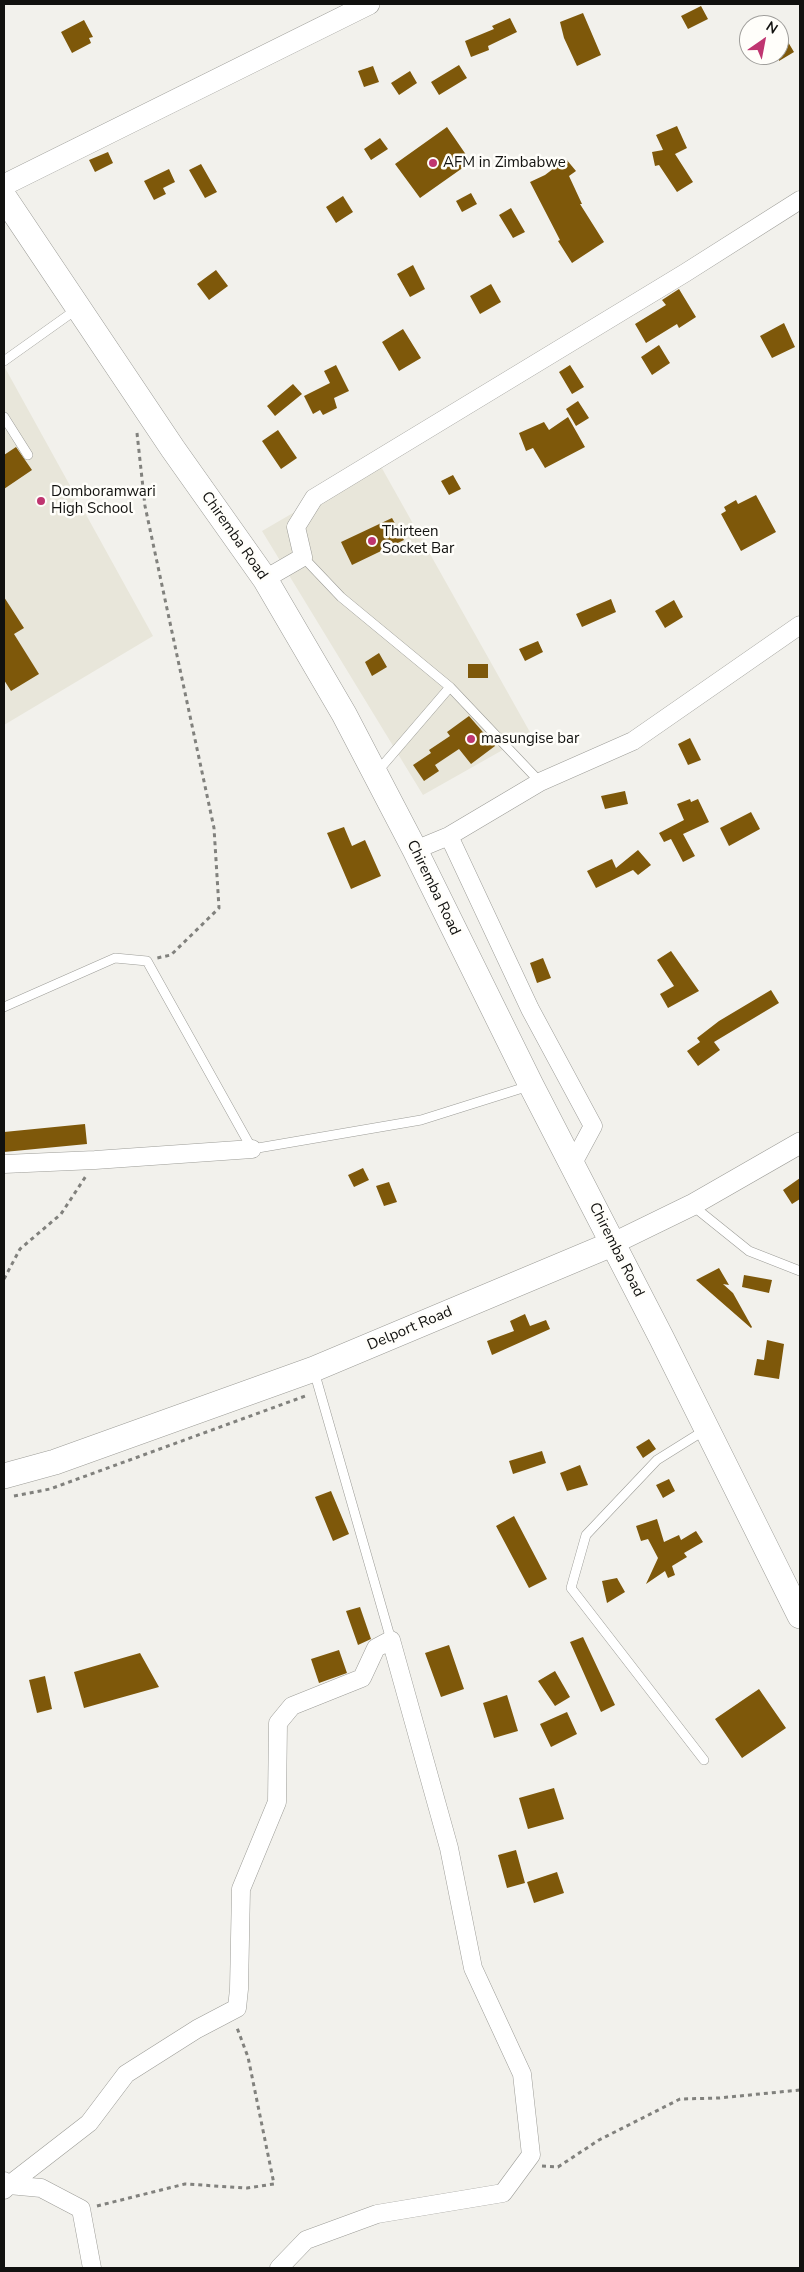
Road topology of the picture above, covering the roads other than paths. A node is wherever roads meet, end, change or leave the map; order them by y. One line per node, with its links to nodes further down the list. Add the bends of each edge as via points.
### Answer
1 (369, 4): 2 (street)
2 (4, 185)
3 (4, 197): 5 (main road, Chiremba Road)
4 (800, 200): 9 (street, via 314,498 296,527)
5 (77, 309): 6 (lane); 10 (main road, Chiremba Road)
6 (4, 361)
7 (4, 417): 8 (lane)
8 (28, 454)
9 (304, 557): 10 (street); 12 (lane, via 341,597)
10 (265, 579): 13 (main road, Chiremba Road)
11 (800, 625): 14 (street, via 633,741)
12 (450, 687): 13 (lane); 14 (lane)
13 (376, 774): 16 (main road, Chiremba Road)
14 (540, 782): 15 (street)
15 (449, 836): 16 (street); 22 (street, via 530,1009 593,1126)
16 (415, 850): 18 (main road, Chiremba Road)
17 (4, 1007): 20 (lane, via 115,958 147,961)
18 (531, 1086): 20 (lane, via 420,1120); 22 (main road, Chiremba Road)
19 (800, 1142): 23 (street, Delport Road)
20 (252, 1149): 21 (street)
21 (4, 1164)
22 (572, 1165): 24 (main road, Chiremba Road)
23 (692, 1205): 24 (street, Delport Road); 25 (lane, via 749,1251)
24 (612, 1244): 26 (main road, Delport Road); 27 (main road, Chiremba Road)
25 (800, 1271)
26 (317, 1380): 28 (main road, Delport Road, via 55,1462); 30 (lane)
27 (706, 1429): 29 (main road, Chiremba Road); 31 (lane, via 657,1460 586,1535 571,1588)
28 (8, 1486)
29 (800, 1616)
30 (391, 1640): 32 (street, via 376,1648 362,1678 292,1706 278,1723 277,1802 241,1889 237,2008 126,2074 89,2123); 34 (street, via 449,1848 474,1968 522,2074 531,2155 503,2193 377,2214 306,2240)
31 (704, 1760)
32 (5, 2186): 33 (street, via 41,2188 81,2209)
33 (92, 2268)
34 (279, 2268)

